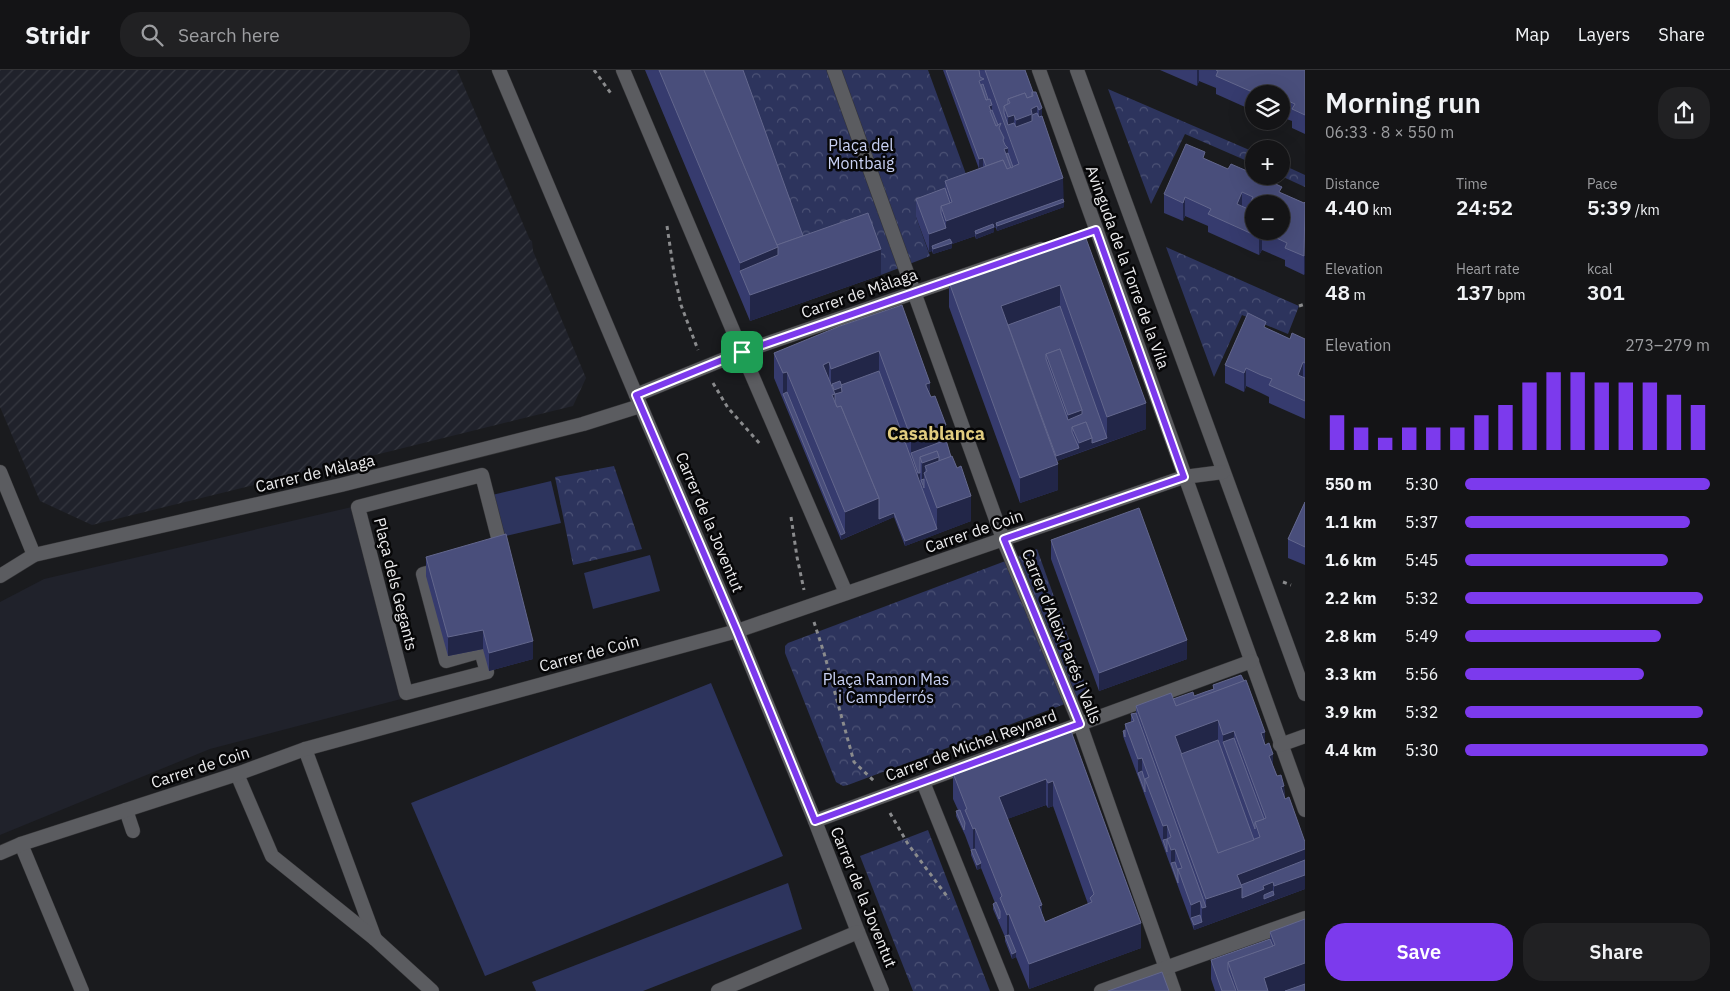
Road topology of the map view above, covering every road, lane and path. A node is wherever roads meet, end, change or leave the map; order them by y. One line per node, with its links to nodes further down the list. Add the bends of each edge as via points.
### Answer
1 (499, 70): 15 (street, Carrer de la Joventut)
2 (594, 70): 7 (path)
3 (623, 70): 13 (street)
4 (834, 70): 10 (street, Carrer d'Aleix Parés i Valls)
5 (1039, 70): 19 (street, Avinguda de la Torre de la Vila, via 1092,231)
6 (1077, 70): 18 (street, Avinguda de la Torre de la Vila)
7 (616, 100)
8 (666, 222): 14 (path, via 681,305)
9 (1052, 244): 10 (street, Carrer de Màlaga)
10 (914, 293): 13 (street, Carrer de Màlaga); 21 (street, Carrer d'Aleix Parés i Valls)
11 (1305, 304): 12 (path)
12 (1299, 306)
13 (742, 352): 14 (street, Carrer de Màlaga); 24 (street)
14 (705, 368): 15 (street, Carrer de Màlaga); 16 (path, via 728,408)
15 (638, 401): 22 (street, Carrer de Màlaga, via 582,424 341,485); 26 (street, Carrer de la Joventut)
16 (762, 448)
17 (0, 472): 22 (street)
18 (1223, 472): 19 (street); 29 (street, Avinguda de la Torre de la Vila)
19 (1184, 477): 21 (street, Carrer de Coin); 27 (street, Avinguda de la Torre de la Vila)
20 (790, 512): 25 (path)
21 (1004, 539): 24 (street, Carrer de Coin); 30 (street, Carrer d'Aleix Parés i Valls)
22 (34, 555): 23 (street, Carrer de Màlaga)
23 (0, 576)
24 (846, 593): 25 (street, Carrer de Coin)
25 (808, 606): 26 (street, Carrer de Coin); 36 (path, via 854,762 877,783)
26 (737, 631): 33 (street, Carrer de Coin); 39 (street, Carrer de la Joventut)
27 (1252, 661): 30 (street, Carrer de Michel Reynard); 32 (street, Avinguda de la Torre de la Vila)
28 (487, 672): 28 (street, Plaça dels Gegants, via 406,694 358,507 482,475 502,553 423,574 446,661 481,651)
29 (1305, 694)
30 (1080, 724): 35 (street, Carrer de Michel Reynard); 47 (street, Carrer d'Aleix Parés i Valls)
31 (1305, 736): 32 (street)
32 (1280, 745): 38 (street, Avinguda de la Torre de la Vila)
33 (305, 749): 34 (street, Carrer de Coin); 46 (street)
34 (237, 774): 37 (street, Carrer de Coin); 46 (street, via 272,856)
35 (923, 782): 36 (street, Carrer de Michel Reynard); 52 (street)
36 (883, 796): 39 (street, Carrer de Michel Reynard); 43 (path, via 908,844)
37 (126, 810): 40 (street); 41 (street, Carrer de Coin)
38 (1305, 810)
39 (815, 821): 45 (street, Carrer de la Joventut)
40 (133, 831)
41 (21, 844): 42 (street, Carrer de Coin); 48 (street)
42 (0, 853)
43 (951, 902)
44 (1305, 918): 47 (street)
45 (858, 932): 50 (street); 51 (street, Carrer de la Joventut)
46 (375, 939): 49 (street)
47 (1166, 968): 53 (street); 54 (street, Carrer d'Aleix Parés i Valls)
48 (82, 991)
49 (432, 991)
50 (718, 991)
51 (882, 991)
52 (1007, 991)
53 (1102, 991)
54 (1174, 991)

